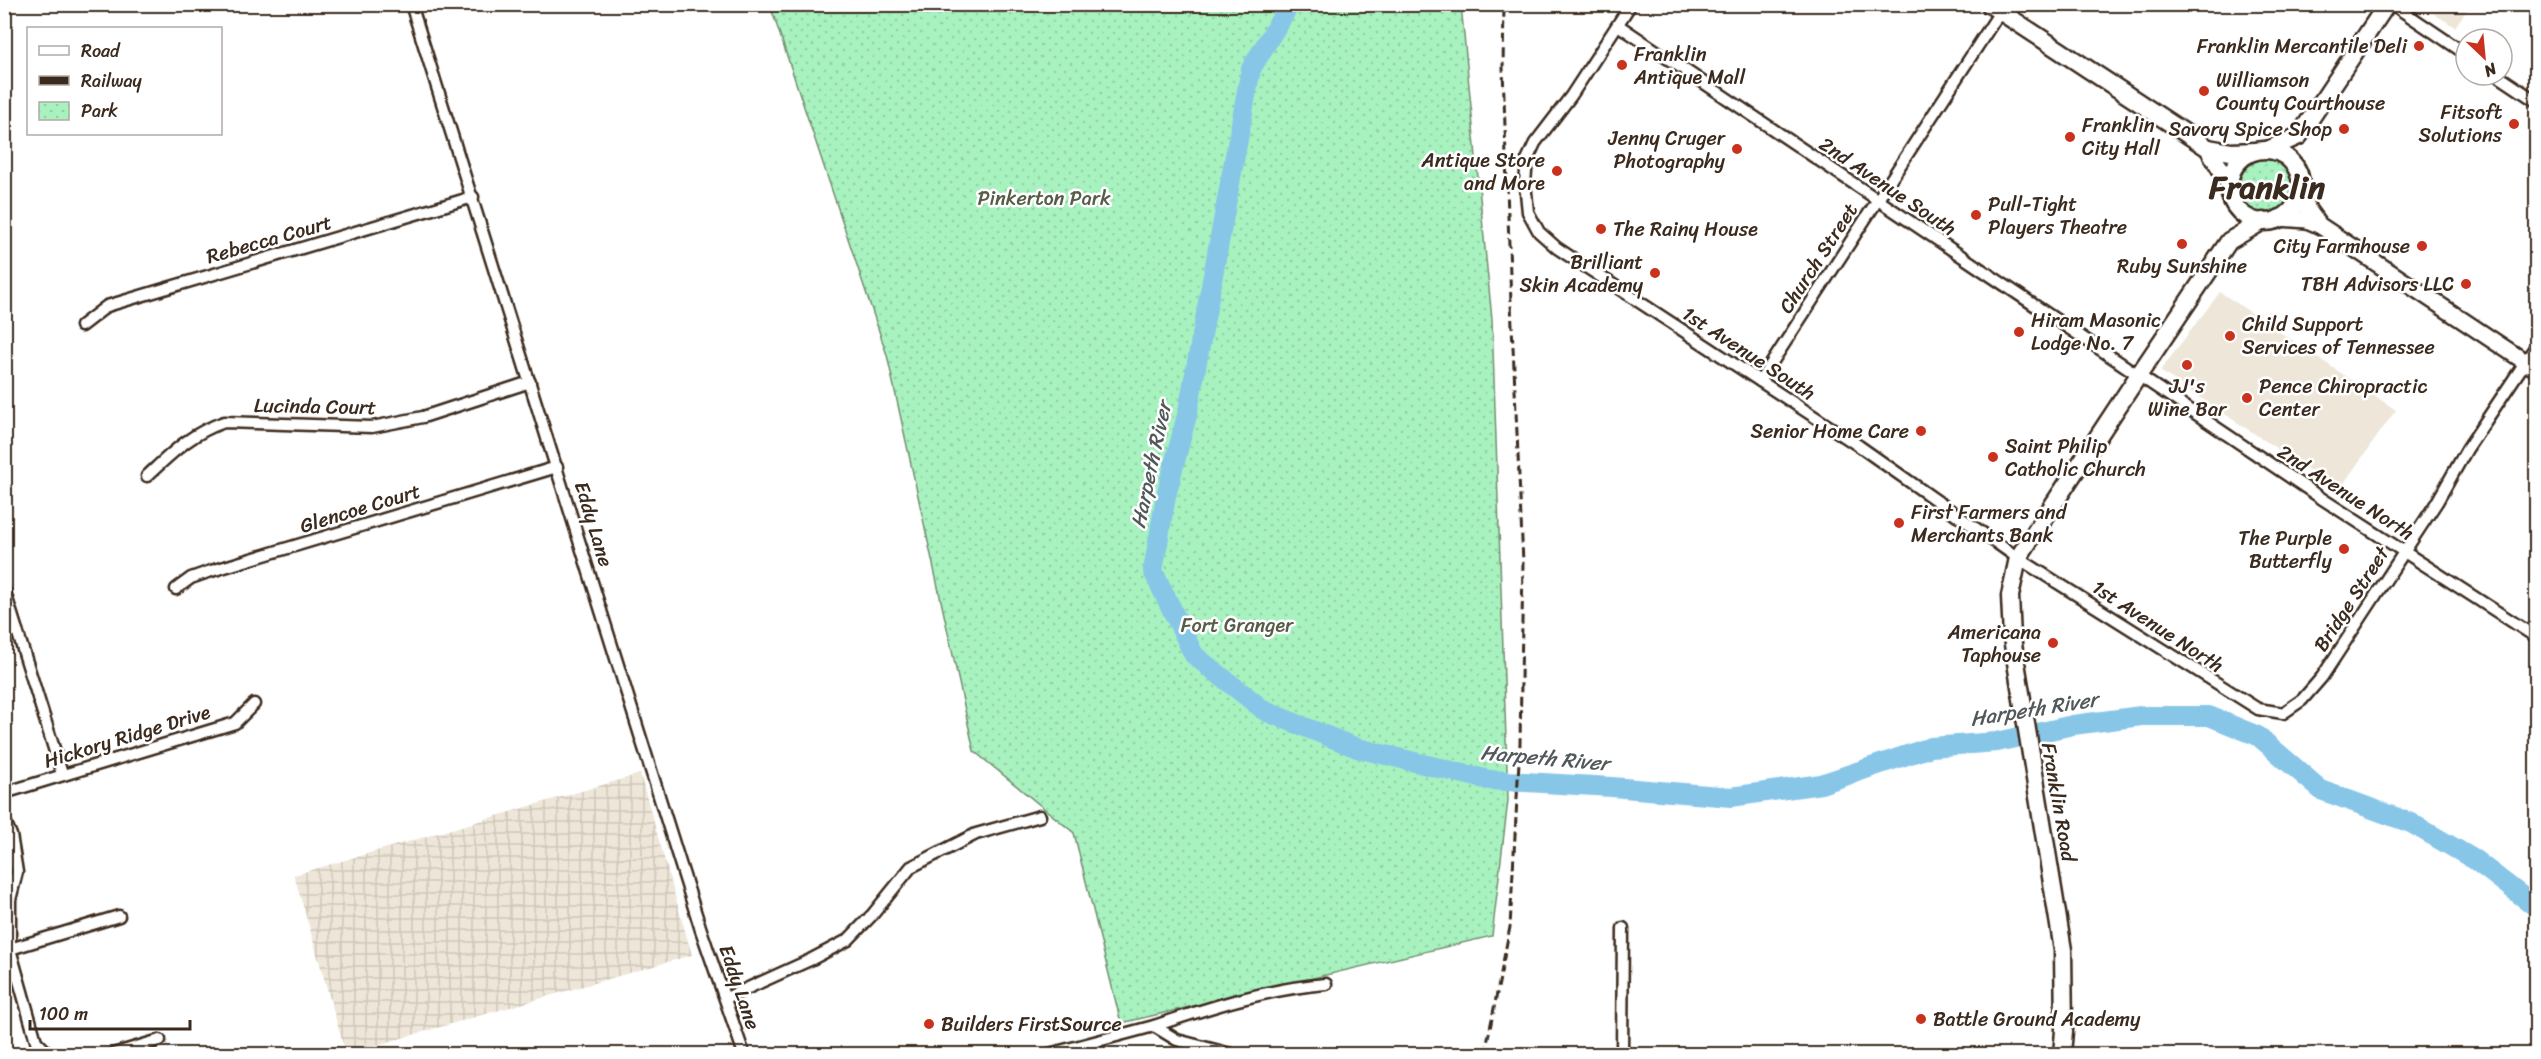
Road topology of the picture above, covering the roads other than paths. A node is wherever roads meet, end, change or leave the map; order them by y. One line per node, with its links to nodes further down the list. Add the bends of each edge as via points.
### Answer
1 (411, 4): 16 (street, Eddy Lane)
2 (1631, 4): 6 (street)
3 (2387, 4): 10 (main road)
4 (2392, 4): 7 (street)
5 (1998, 7): 11 (main road); 17 (street, Church Street)
6 (1618, 26): 17 (street, 2nd Avenue South); 26 (street, 1st Avenue South, via 1535,143 1527,160 1528,212 1539,232 1557,248)
7 (2454, 46)
8 (2514, 86): 9 (street)
9 (2536, 101)
10 (2299, 136): 12 (main road); 13 (main road)
11 (2208, 148): 12 (main road); 14 (main road)
12 (2263, 151): 13 (main road, via 2285,156); 14 (main road, via 2248,155 2239,163)
13 (2298, 170): 15 (main road)
14 (2230, 185): 18 (main road)
15 (2301, 190): 19 (main road, via 2294,207); 20 (main road)
16 (473, 197): 22 (street, Rebecca Court, via 107,306); 27 (street, Eddy Lane)
17 (1877, 200): 25 (street, 2nd Avenue South); 26 (street, Church Street)
18 (2235, 204): 19 (main road, via 2246,216); 21 (main road)
19 (2271, 220): 20 (main road, via 2307,220); 21 (main road)
20 (2319, 225): 24 (main road)
21 (2229, 242): 25 (main road)
22 (81, 326)
23 (2536, 346): 24 (street, Bridge Street)
24 (2531, 365): 30 (street, Bridge Street)
25 (2138, 376): 30 (street, 2nd Avenue North); 31 (main road)
26 (1760, 381): 31 (street, 1st Avenue South)
27 (530, 382): 28 (street, Eddy Lane); 29 (street, Lucinda Court, via 423,417 372,427 224,422 186,439)
28 (557, 467): 33 (street, Glencoe Court, via 208,572); 45 (street, Eddy Lane)
29 (147, 476)
30 (2404, 550): 34 (street, 2nd Avenue North); 36 (street, Bridge Street, via 2322,678 2302,700)
31 (2018, 558): 36 (street, 1st Avenue North, via 2234,696 2258,709); 54 (main road, Franklin Road, via 2010,596 2012,638 2063,950)
32 (4, 589): 37 (street)
33 (176, 589)
34 (2536, 637)
35 (254, 704): 37 (street, Hickory Ridge Drive, via 235,723)
36 (2283, 713)
37 (62, 774): 38 (street, Hickory Ridge Drive)
38 (4, 793)
39 (1040, 816): 45 (street, via 976,834 911,867 848,940)
40 (4, 819): 43 (street, via 17,872 10,900)
41 (119, 916): 43 (street)
42 (1623, 928): 53 (street)
43 (10, 949): 48 (street, via 36,1041)
44 (1326, 984): 46 (street, via 1289,987 1224,1002)
45 (726, 998): 50 (street, Eddy Lane)
46 (1154, 1026): 51 (street); 52 (street, via 1177,1040)
47 (160, 1040): 49 (street)
48 (49, 1054)
49 (113, 1054)
50 (744, 1054)
51 (1049, 1054)
52 (1231, 1054)
53 (1622, 1054)
54 (2062, 1054)

